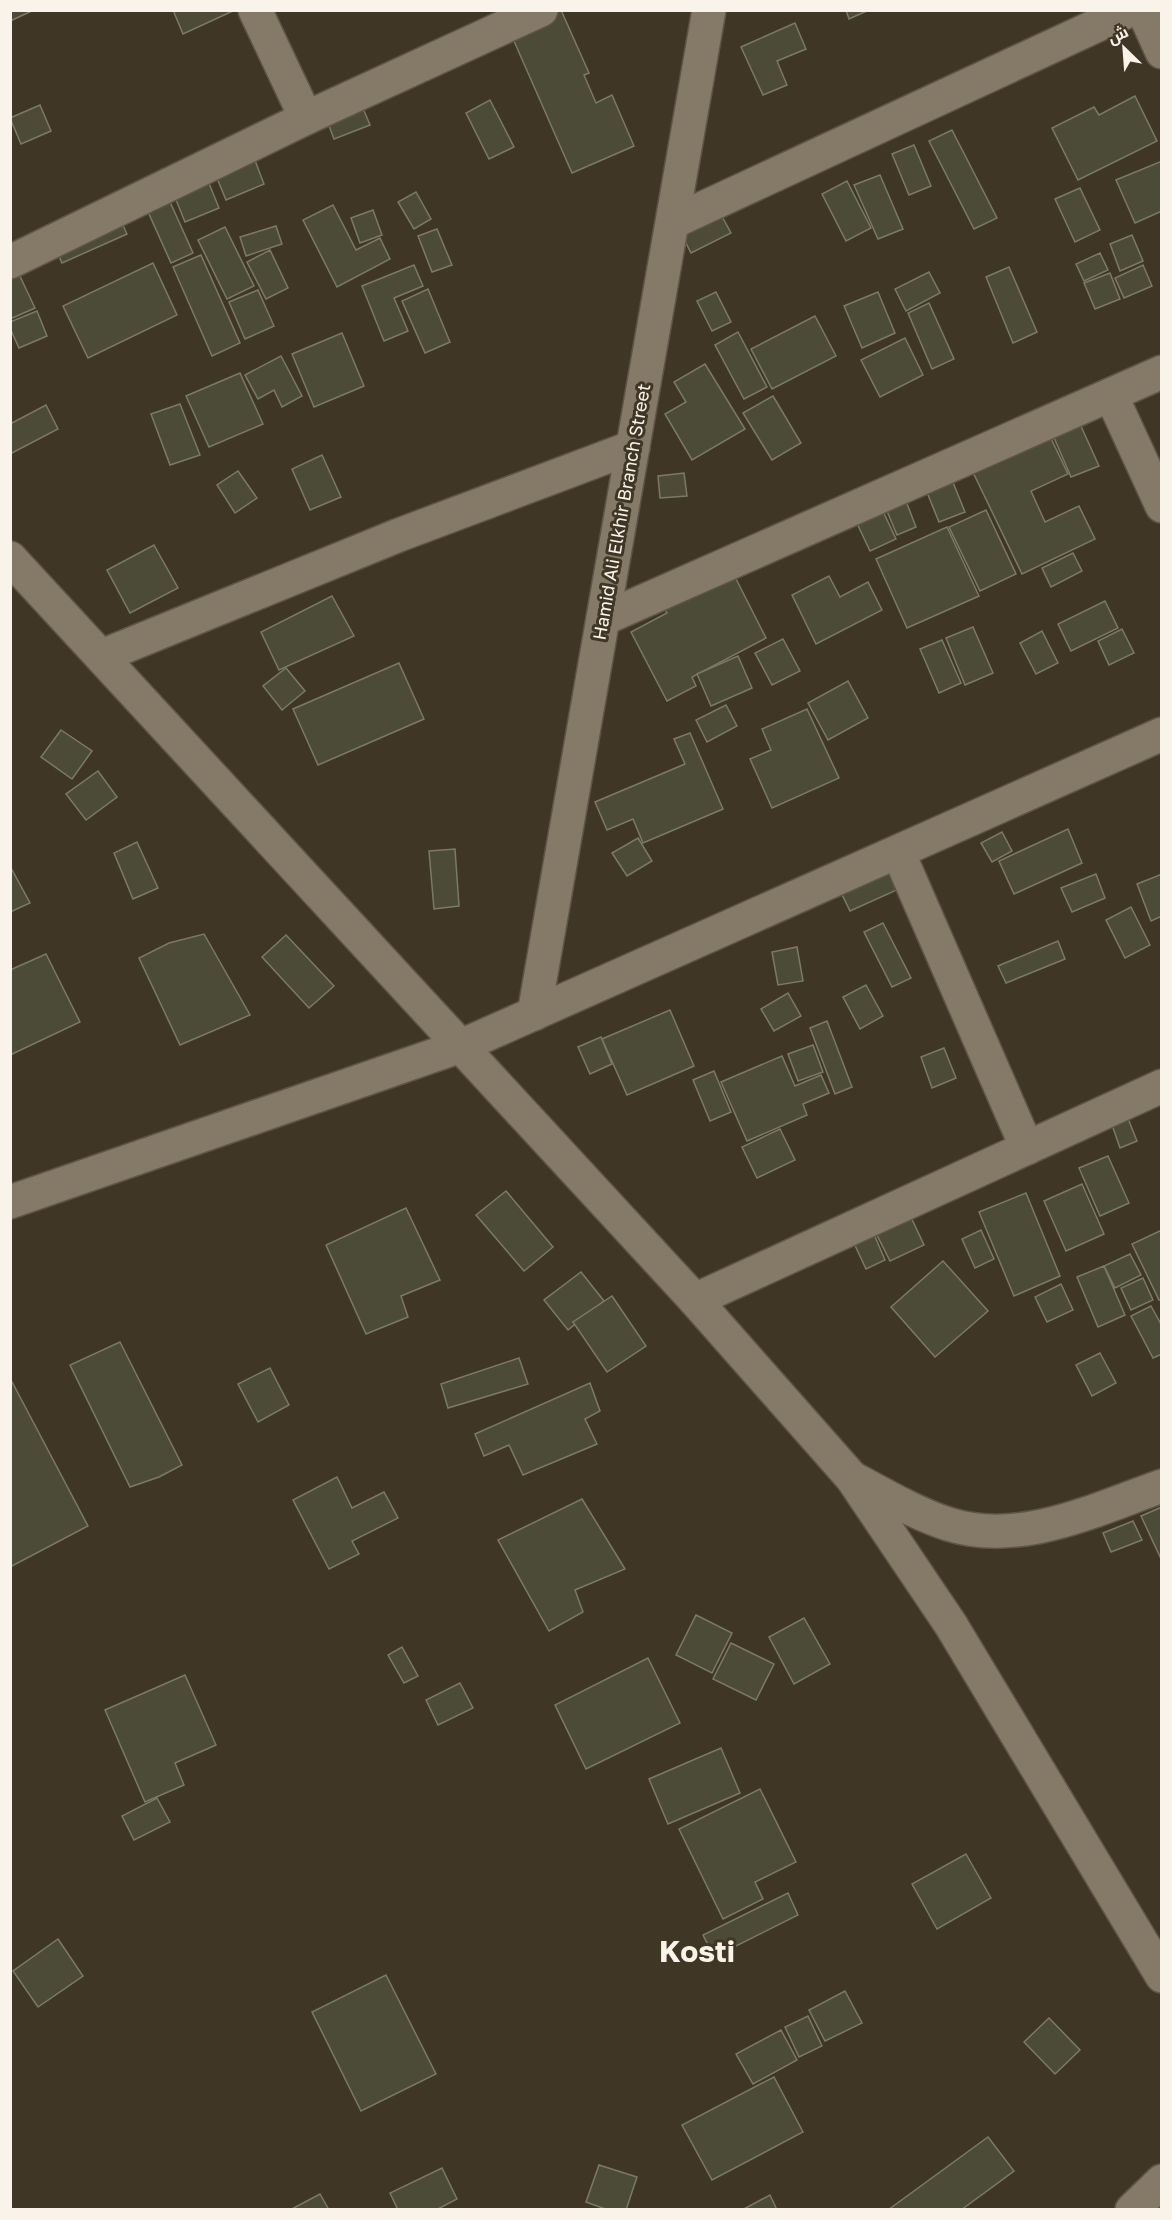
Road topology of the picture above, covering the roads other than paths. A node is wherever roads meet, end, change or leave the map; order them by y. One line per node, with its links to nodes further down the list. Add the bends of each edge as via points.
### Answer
1 (255, 10): 7 (street)
2 (541, 10): 7 (street)
3 (709, 10): 8 (street, Hamid Ali Elkhir Branch Street)
4 (1130, 10): 8 (street)
5 (1143, 10): 6 (street)
6 (1161, 52)
7 (306, 118): 9 (street)
8 (672, 222): 12 (street, Hamid Ali Elkhir Branch Street)
9 (10, 262)
10 (1161, 372): 11 (street)
11 (1111, 395): 13 (street); 15 (street)
12 (633, 447): 15 (street, Hamid Ali Elkhir Branch Street); 16 (street, via 399,535)
13 (1161, 506)
14 (10, 558): 16 (street)
15 (603, 619): 19 (street, Hamid Ali Elkhir Branch Street)
16 (102, 656): 20 (street)
17 (1161, 734): 18 (street)
18 (898, 852): 19 (street); 22 (street)
19 (534, 1014): 20 (street)
20 (461, 1046): 23 (street); 24 (street)
21 (1159, 1094): 22 (street)
22 (1027, 1148): 24 (street)
23 (10, 1202)
24 (695, 1300): 25 (street)
25 (852, 1478): 26 (street, via 918,1512 948,1524 986,1532 1028,1529); 27 (street, via 951,1625)
26 (1161, 1486)
27 (1161, 1976)
28 (1161, 2181): 29 (street)
29 (1132, 2210)

